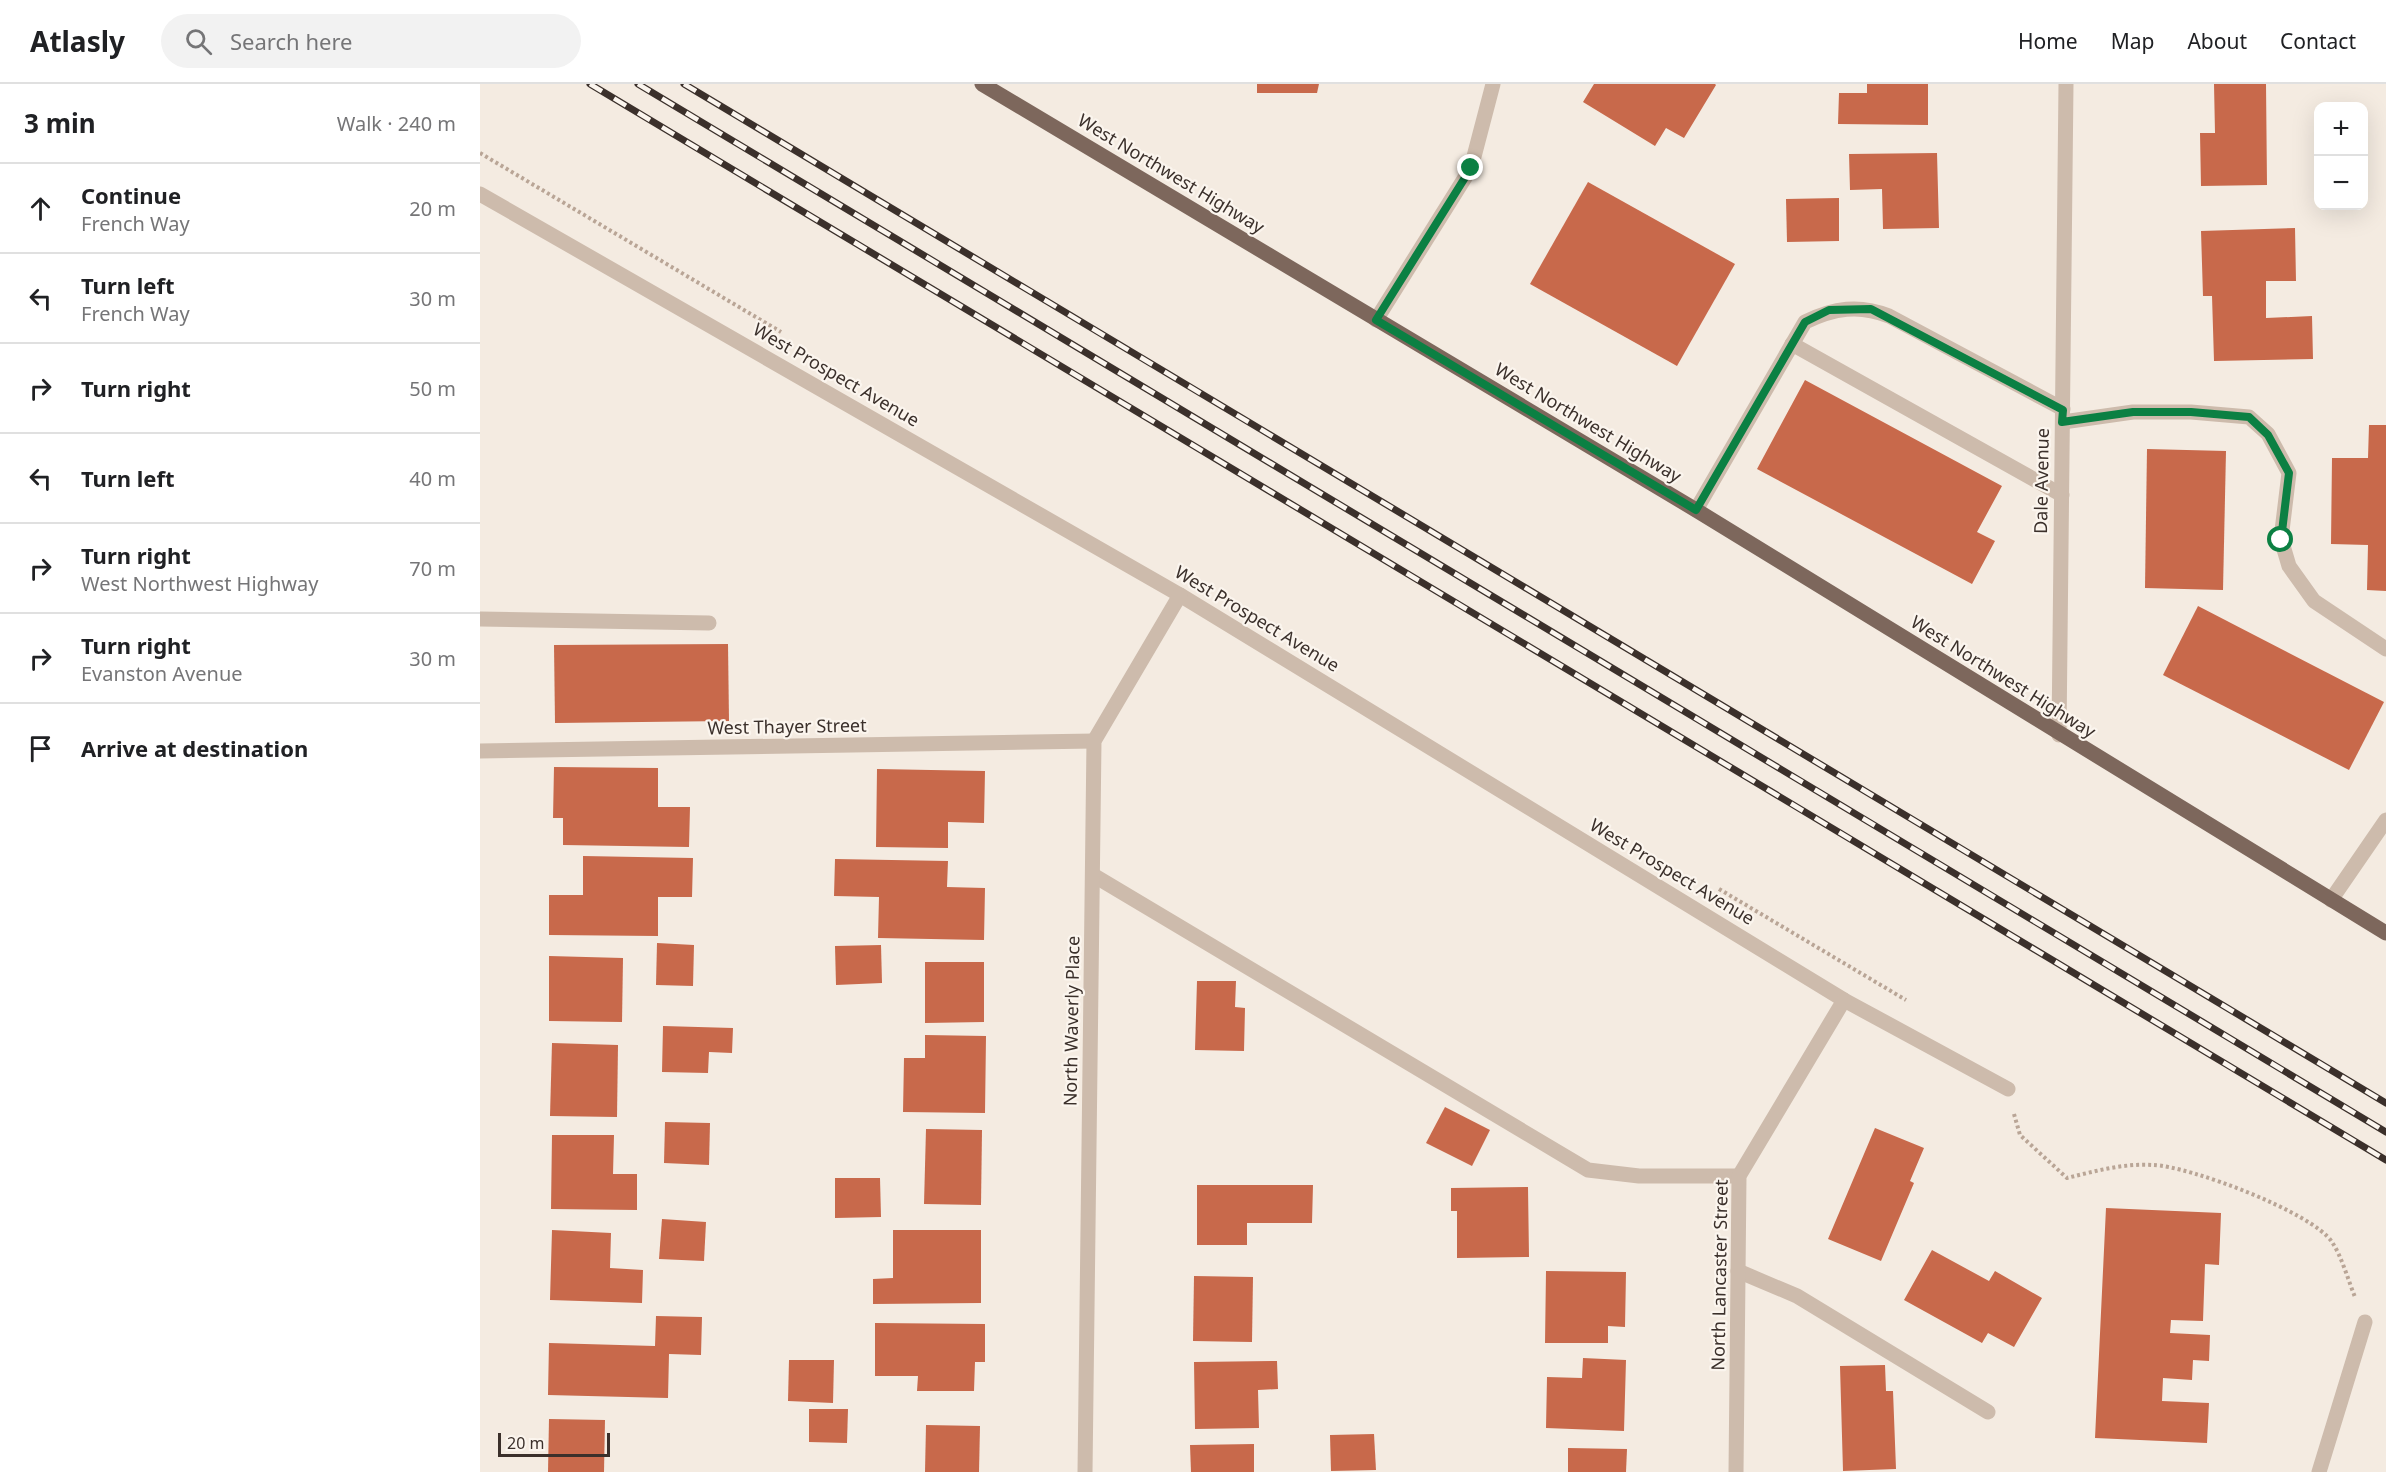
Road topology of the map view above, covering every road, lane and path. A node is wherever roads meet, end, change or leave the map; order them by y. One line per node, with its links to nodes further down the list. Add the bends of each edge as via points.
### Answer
1 (982, 84): 5 (main road, West Northwest Highway)
2 (1493, 84): 5 (street, via 1471,168)
3 (2066, 84): 7 (street, Dale Avenue)
4 (480, 194): 10 (street, West Prospect Avenue)
5 (1376, 320): 9 (main road, West Northwest Highway)
6 (1792, 344): 7 (street, via 1805,322 1829,310 1871,309); 8 (street); 9 (street)
7 (2063, 416): 8 (street, Dale Avenue); 13 (street, via 2191,412 2249,417 2268,435 2289,473 2281,540 2289,566 2314,601)
8 (2062, 495): 14 (street, Dale Avenue)
9 (1696, 510): 14 (main road, West Northwest Highway)
10 (1180, 594): 15 (street, North Waverly Place); 21 (street, West Prospect Avenue)
11 (480, 619): 12 (street)
12 (709, 623)
13 (2386, 649)
14 (2059, 735): 19 (main road, West Northwest Highway)
15 (1094, 741): 16 (street, West Thayer Street); 18 (street, North Waverly Place)
16 (480, 751)
17 (2386, 820): 19 (street)
18 (1093, 874): 23 (street, via 1588,1170 1639,1176); 27 (street, North Waverly Place)
19 (2331, 900): 20 (main road, West Northwest Highway)
20 (2386, 933)
21 (1844, 999): 22 (street, West Prospect Avenue); 23 (street, North Lancaster Street)
22 (2008, 1089): 25 (path, via 2020,1134 2067,1178 2154,1164 2223,1183 2286,1207 2332,1241)
23 (1739, 1176): 24 (street, North Lancaster Street)
24 (1738, 1271): 26 (street, via 1797,1296); 28 (street, North Lancaster Street)
25 (2365, 1322): 29 (street)
26 (1988, 1412)
27 (1085, 1472)
28 (1736, 1472)
29 (2319, 1472)

